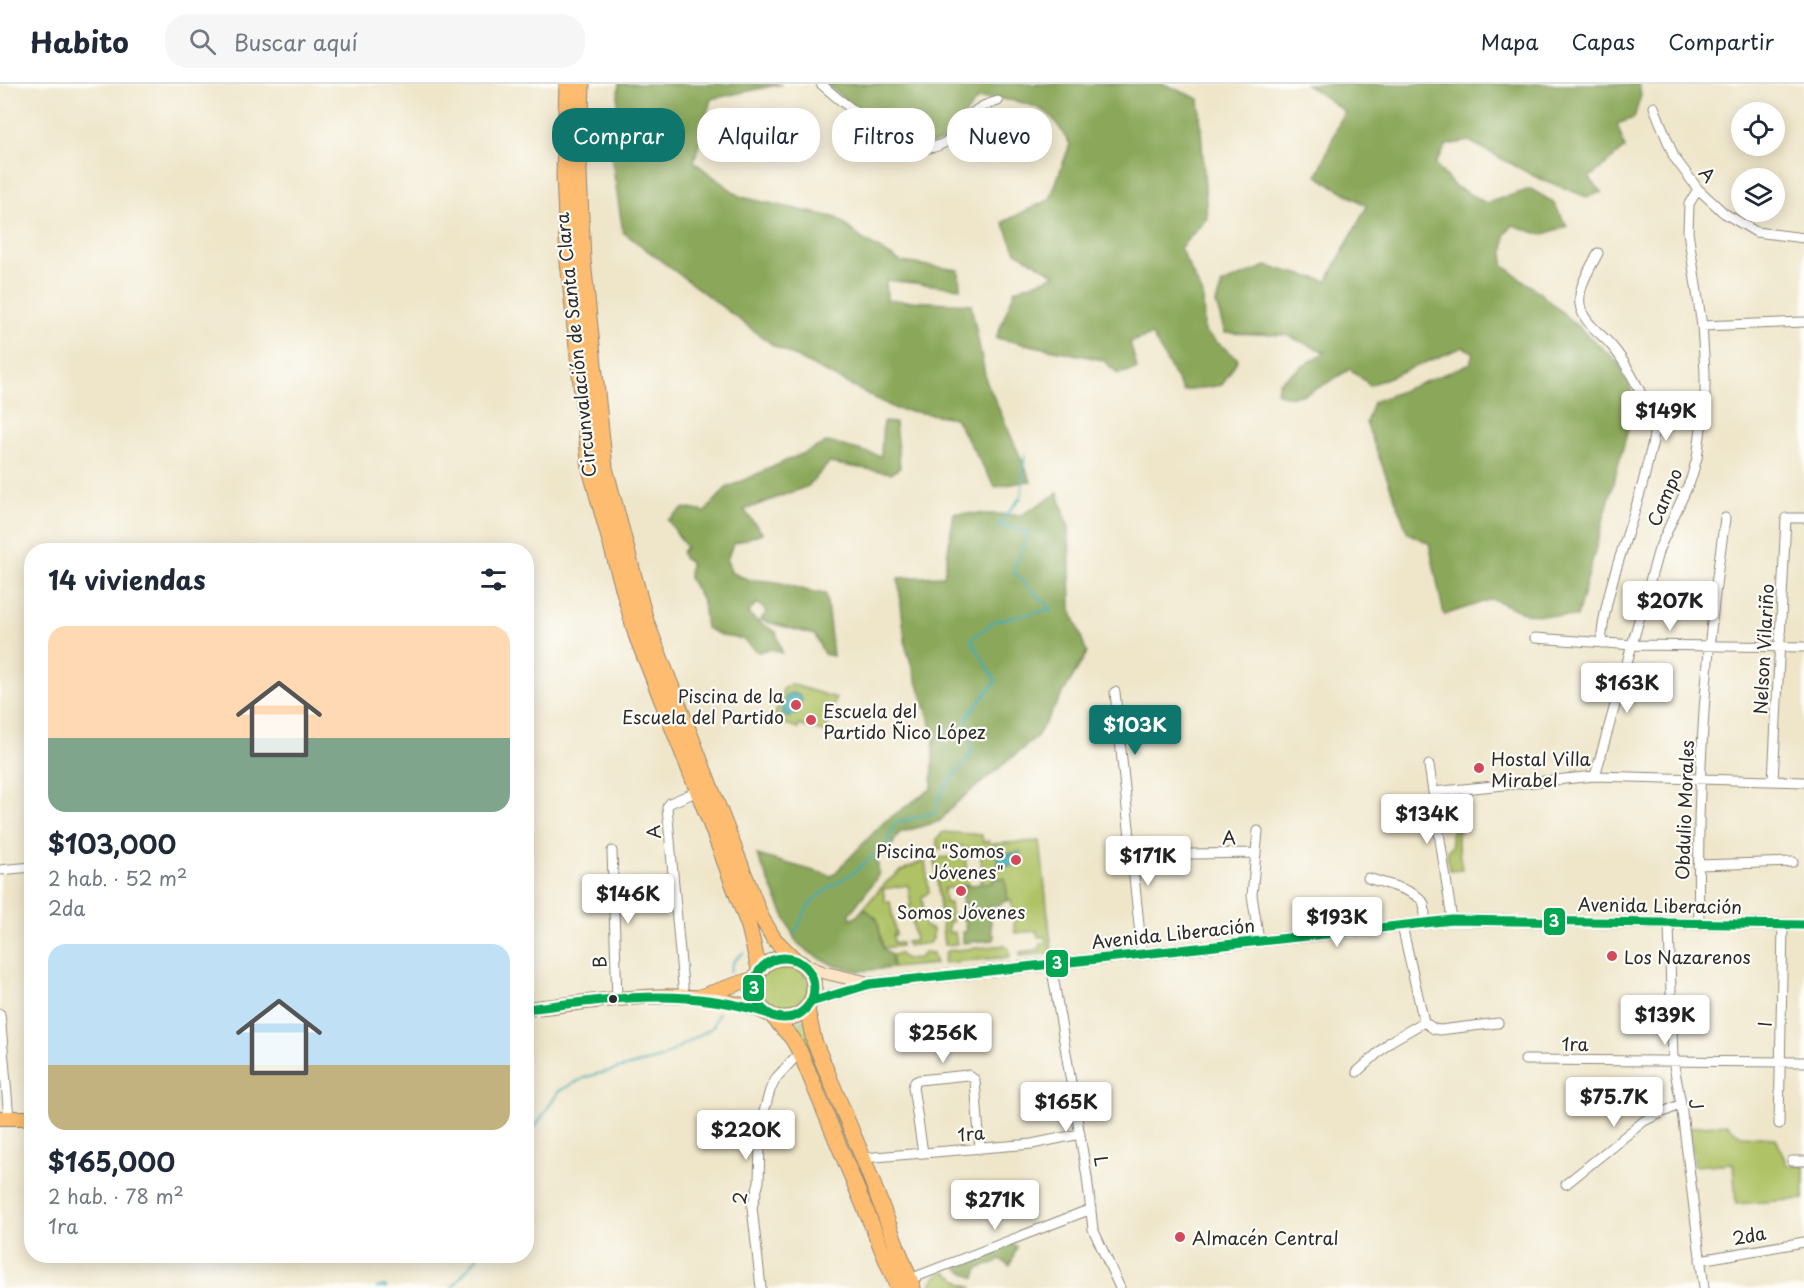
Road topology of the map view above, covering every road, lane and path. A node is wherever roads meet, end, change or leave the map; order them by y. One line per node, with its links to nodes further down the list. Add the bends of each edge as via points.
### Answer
1 (567, 84): 25 (highway, Circunvalación de Santa Clara, via 564,176 568,262 590,469 636,636)
2 (582, 84): 45 (highway, Circunvalación de Santa Clara, via 579,174 583,261 605,468 646,621 761,917 774,939)
3 (821, 84): 4 (street, via 894,140 929,148 956,134 972,113)
4 (998, 101)
5 (1654, 106): 6 (street, A, via 1674,157)
6 (1698, 189): 7 (street, A, via 1724,213 1756,231); 10 (street, Campo, via 1689,204 1688,232)
7 (1804, 238)
8 (1598, 253): 14 (street, via 1581,288 1581,309 1629,369 1654,434 1640,495 1602,616)
9 (1804, 322): 10 (street)
10 (1702, 326): 15 (street, Campo, via 1705,398 1697,458 1659,549)
11 (1725, 518): 16 (street, Obdulio Morales)
12 (1804, 518): 17 (street, Nelson Vilariño, via 1786,518)
13 (1535, 638): 14 (street)
14 (1600, 643): 15 (street)
15 (1634, 645): 16 (street); 21 (street, Campo)
16 (1709, 646): 17 (street); 22 (street, Obdulio Morales)
17 (1779, 647): 18 (street); 23 (street, Nelson Vilariño)
18 (1804, 647)
19 (1115, 692): 30 (street)
20 (1429, 765): 26 (street)
21 (1595, 776): 22 (street); 26 (street)
22 (1700, 780): 23 (street); 32 (street, Obdulio Morales)
23 (1773, 782): 24 (street)
24 (1804, 782)
25 (698, 791): 47 (highway, Circunvalación de Santa Clara, via 749,927); 50 (street, A, via 668,807)
26 (1433, 792): 36 (street)
27 (1258, 831): 29 (street)
28 (612, 851): 51 (street, B)
29 (1256, 853): 30 (street, A); 43 (street, via 1252,895)
30 (1131, 855): 44 (street)
31 (1792, 862): 32 (street)
32 (1698, 865): 39 (street, Obdulio Morales)
33 (24, 868): 34 (street)
34 (0, 870)
35 (1368, 879): 37 (street, via 1420,898)
36 (1452, 921): 37 (main road, Avenida Liberación); 38 (main road, Avenida Liberación)
37 (1425, 923): 42 (main road, Avenida Liberación)
38 (1669, 924): 39 (main road, Avenida Liberación); 60 (street, J)
39 (1699, 924): 40 (main road, Avenida Liberación)
40 (1784, 925): 41 (main road, Avenida Liberación); 61 (street, I)
41 (1804, 925)
42 (1402, 926): 43 (main road, Avenida Liberación); 56 (street)
43 (1259, 941): 44 (main road, Avenida Liberación)
44 (1142, 954): 46 (main road, Avenida Liberación)
45 (799, 962): 47 (highway, via 776,958); 48 (main road, Avenida Liberación); 52 (highway, via 814,981)
46 (1052, 964): 48 (main road, Avenida Liberación); 68 (street, L)
47 (757, 974): 49 (main road); 55 (highway, via 754,998)
48 (870, 984): 52 (main road, Avenida Liberación)
49 (699, 996): 50 (main road); 55 (main road, via 748,1006)
50 (684, 997): 51 (main road)
51 (617, 999): 53 (main road)
52 (809, 1005): 55 (highway, via 791,1018); 71 (highway, via 814,1041)
53 (534, 1008)
54 (0, 1014): 65 (street)
55 (770, 1015): 58 (highway)
56 (1425, 1022): 57 (street, via 1440,1030); 63 (street, via 1391,1041)
57 (1498, 1023)
58 (800, 1052): 78 (highway); 79 (street, 2, via 777,1077 762,1119 759,1182 752,1208)
59 (1525, 1060): 60 (street, 1ra)
60 (1673, 1060): 61 (street, 1ra); 64 (street, J)
61 (1780, 1061): 62 (street, 1ra); 67 (street, I)
62 (1804, 1062)
63 (1357, 1072)
64 (1681, 1104): 74 (street, via 1644,1121); 77 (street, J)
65 (4, 1118): 66 (main road)
66 (24, 1118)
67 (1779, 1124)
68 (1080, 1134): 69 (street, 1ra); 75 (street, L)
69 (980, 1149): 70 (street, 1ra); 70 (street, via 975,1080 968,1075 915,1082)
70 (922, 1153): 71 (street, 1ra)
71 (863, 1158): 78 (highway)
72 (1792, 1161): 73 (street)
73 (1804, 1161)
74 (1566, 1184)
75 (1091, 1209): 78 (street); 80 (street, L, via 1093,1229)
76 (1804, 1242): 77 (street, 2da)
77 (1700, 1260): 81 (street, J)
78 (902, 1286)
79 (761, 1288)
80 (1120, 1288)
81 (1704, 1288)

